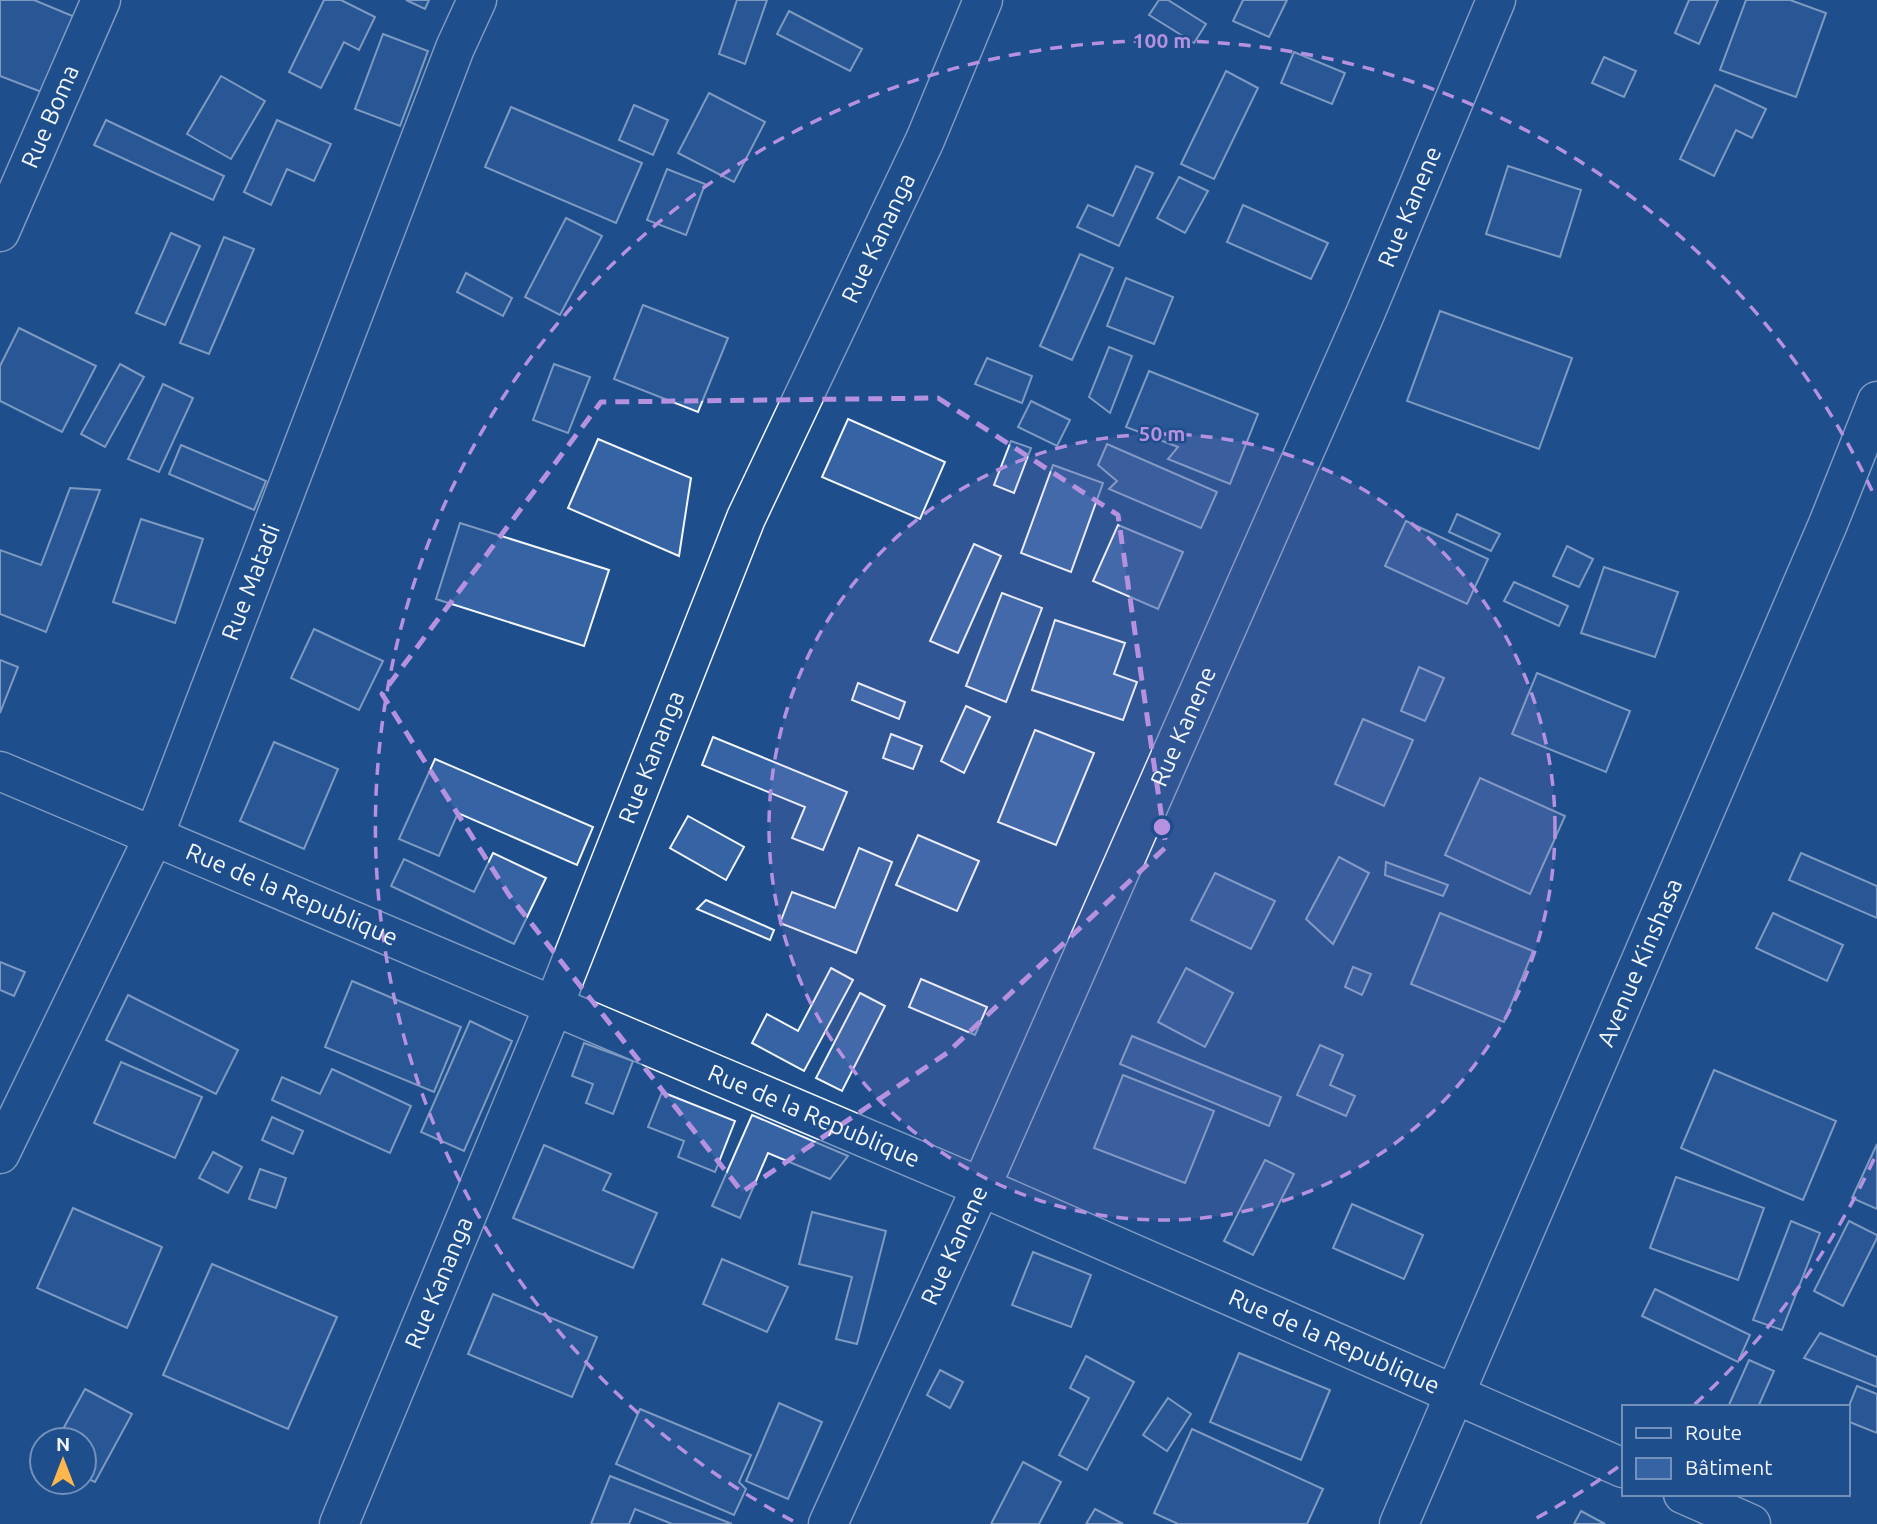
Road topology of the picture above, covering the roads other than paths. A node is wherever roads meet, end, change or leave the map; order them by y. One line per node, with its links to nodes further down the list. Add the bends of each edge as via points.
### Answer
1 (101, 0): 5 (street, Rue Boma)
2 (477, 0): 8 (street, Rue Matadi)
3 (983, 0): 9 (street, Rue Kananga, via 925,140 746,518)
4 (1496, 0): 11 (street, Rue Kanene, via 1366,314)
5 (0, 232)
6 (1877, 401): 12 (street, Avenue Kinshasa)
7 (0, 771): 8 (street, Rue de la Republique)
8 (154, 836): 9 (street, Rue de la Republique); 10 (street, Rue Matadi)
9 (554, 1005): 11 (street, Rue de la Republique); 15 (street, Rue Kananga)
10 (0, 1154)
11 (981, 1187): 12 (street, Rue de la Republique); 16 (street, Rue Kanene)
12 (1455, 1394): 13 (street, Rue de la Republique); 17 (street, Avenue Kinshasa)
13 (1622, 1468)
14 (1688, 1496): 18 (street)
15 (339, 1524)
16 (828, 1524)
17 (1399, 1524)
18 (1751, 1524)

